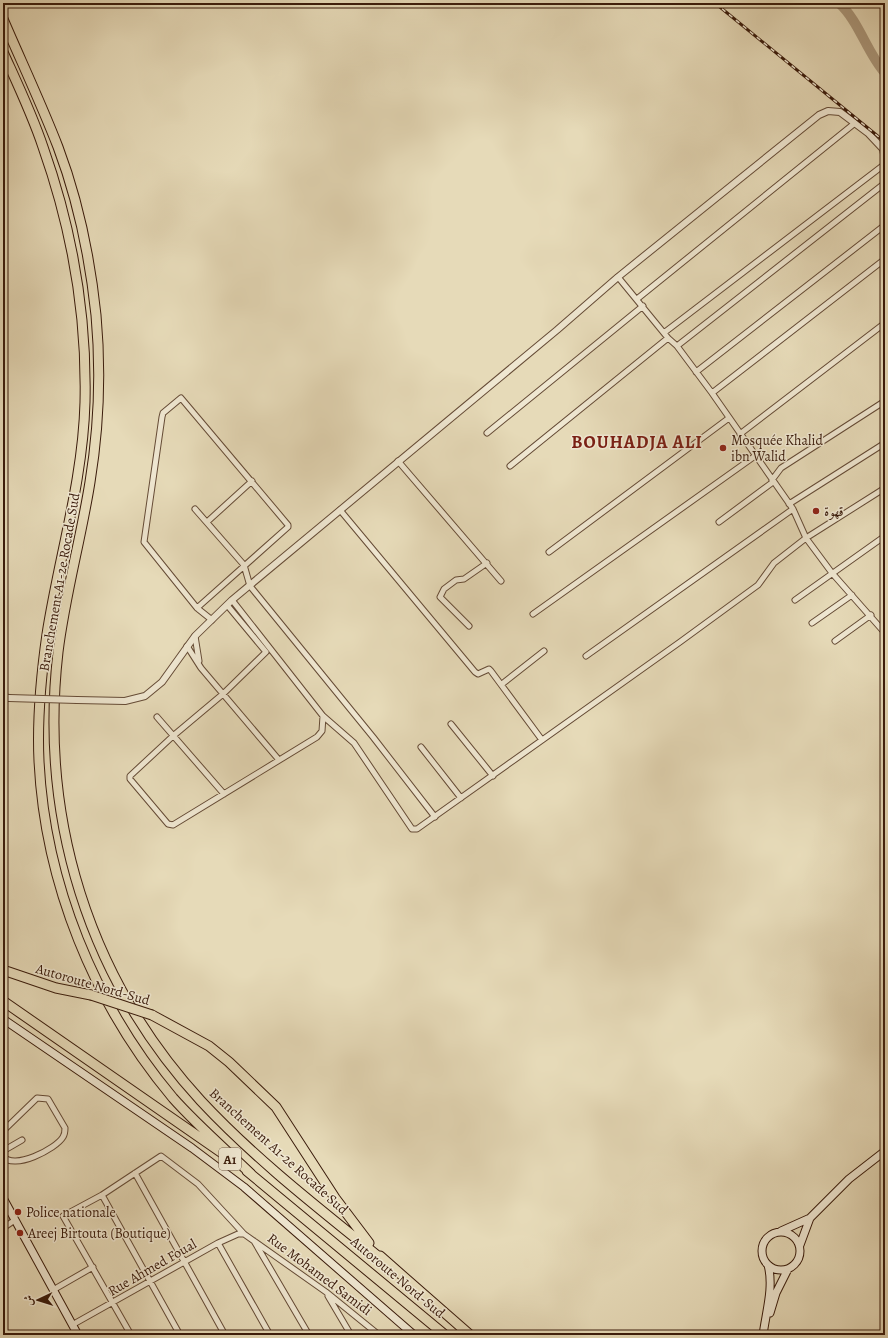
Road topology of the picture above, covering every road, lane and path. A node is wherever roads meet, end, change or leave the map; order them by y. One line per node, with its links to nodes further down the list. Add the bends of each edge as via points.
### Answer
1 (3, 19): 93 (highway, Branchement A1-2e Rocade Sud, via 40,102 69,181 87,253 96,319 98,389 95,451 61,635 54,710 60,809 76,883 102,952 119,987 141,1025 182,1079 220,1120 302,1195)
2 (3, 52): 82 (highway, Branchement A1-2e Rocade Sud, via 42,145 56,186 71,244 83,325 85,402 82,445 40,689 39,760 45,822 51,850 74,929 103,993 126,1032 174,1099)
3 (855, 124): 4 (street, via 883,149); 9 (street, via 840,112 828,111 819,115); 10 (street)
4 (885, 159)
5 (885, 164): 13 (street)
6 (885, 183): 15 (street)
7 (885, 225): 16 (street)
8 (885, 259): 17 (street)
9 (618, 277): 10 (street); 24 (street)
10 (637, 299): 11 (street)
11 (643, 306): 13 (street); 20 (street)
12 (885, 323): 21 (street)
13 (665, 332): 14 (street)
14 (668, 338): 15 (street); 25 (street)
15 (677, 346): 16 (street)
16 (696, 372): 17 (street)
17 (712, 393): 19 (street)
18 (885, 401): 27 (street, via 781,468)
19 (729, 418): 21 (street); 37 (street)
20 (487, 432)
21 (740, 434): 23 (street)
22 (885, 443): 29 (street)
23 (755, 456): 27 (street); 47 (street)
24 (398, 461): 32 (street); 38 (street)
25 (510, 466)
26 (252, 481): 33 (street); 39 (street, via 288,527); 46 (street, via 181,398 163,413 144,542)
27 (772, 481): 29 (street); 34 (street)
28 (885, 488): 36 (street)
29 (789, 504): 31 (street)
30 (195, 508): 33 (street)
31 (793, 509): 36 (street); 57 (street)
32 (340, 510): 42 (street); 59 (street, via 475,672 481,674 489,669)
33 (207, 522): 39 (street)
34 (719, 522)
35 (885, 536): 40 (street)
36 (806, 538): 40 (street); 66 (street, via 774,563 758,584)
37 (549, 552)
38 (487, 563): 41 (street); 51 (street, via 464,579 456,580 444,589 440,597)
39 (244, 565): 42 (street); 46 (street)
40 (832, 573): 43 (street); 44 (street)
41 (501, 581)
42 (250, 586): 45 (street); 72 (street)
43 (852, 595): 48 (street); 50 (street)
44 (795, 600)
45 (229, 602): 49 (street); 60 (street, via 266,652); 62 (street)
46 (197, 608): 49 (street)
47 (533, 614)
48 (871, 615): 52 (street); 54 (street)
49 (212, 620): 53 (street)
50 (812, 623)
51 (469, 626)
52 (885, 633)
53 (195, 636): 55 (street); 58 (street)
54 (835, 641)
55 (187, 646): 58 (street); 61 (street, bridge, via 162,682 145,696 125,701)
56 (544, 652): 59 (street)
57 (586, 656)
58 (200, 666): 60 (street)
59 (502, 684): 66 (street)
60 (223, 694): 65 (street); 68 (street)
61 (6, 697)
62 (322, 716): 68 (street, via 322,731 317,737); 72 (street, via 354,743 412,829)
63 (157, 717): 65 (street)
64 (451, 724): 69 (street)
65 (173, 736): 70 (street); 70 (street, via 130,777 168,824 173,826)
66 (542, 740): 69 (street)
67 (421, 747): 71 (street)
68 (279, 760): 70 (street)
69 (493, 776): 71 (street)
70 (224, 794)
71 (461, 798): 72 (street)
72 (435, 817)
73 (3, 970): 93 (highway, Autoroute Nord-Sud, bridge, via 49,986 91,995 152,1015 209,1046 276,1107 347,1216)
74 (3, 1002): 82 (highway, Autoroute Nord-Sud / A1)
75 (3, 1019): 111 (main road, via 192,1148 244,1187)
76 (3, 1131): 80 (street, via 41,1097 48,1099 65,1128 62,1138 38,1155 12,1162)
77 (22, 1140): 78 (street)
78 (3, 1151)
79 (885, 1151): 85 (main road, via 849,1179)
80 (3, 1156)
81 (135, 1173): 83 (street); 89 (street, Rue Mohamed Samidi, via 161,1156 198,1184); 94 (street)
82 (251, 1174): 112 (highway, Autoroute Nord-Sud / A1)
83 (102, 1195): 96 (street, via 63,1216); 98 (street)
84 (4, 1203): 86 (main road)
85 (810, 1218): 88 (main road); 92 (main road)
86 (15, 1220): 87 (street); 99 (main road)
87 (3, 1228)
88 (780, 1231): 92 (main road, via 793,1235); 95 (main road, via 770,1235 763,1244 762,1255)
89 (244, 1234): 90 (street, Rue Mohamed Samidi); 91 (street, Rue Ahmed Foual)
90 (253, 1239): 100 (street, Rue Mohamed Samidi); 108 (street)
91 (218, 1243): 94 (street, Rue Ahmed Foual); 107 (street)
92 (800, 1245): 97 (main road, via 799,1257)
93 (384, 1261): 113 (highway, Autoroute Nord-Sud)
94 (184, 1264): 98 (street, Rue Ahmed Foual); 106 (street)
95 (768, 1265): 97 (main road, via 777,1270); 114 (main road, via 770,1291)
96 (93, 1267): 99 (street); 101 (street)
97 (788, 1269): 114 (main road, via 776,1293)
98 (150, 1282): 101 (street, Rue Ahmed Foual); 105 (street)
99 (53, 1290): 102 (main road)
100 (326, 1292): 109 (street); 110 (street, Rue Mohamed Samidi)
101 (113, 1303): 102 (street, Rue Ahmed Foual); 104 (street)
102 (72, 1325): 103 (main road)
103 (78, 1335)
104 (131, 1335)
105 (180, 1335)
106 (225, 1335)
107 (270, 1335)
108 (309, 1335)
109 (351, 1335)
110 (379, 1335)
111 (414, 1335)
112 (445, 1335)
113 (470, 1335)
114 (763, 1335)

